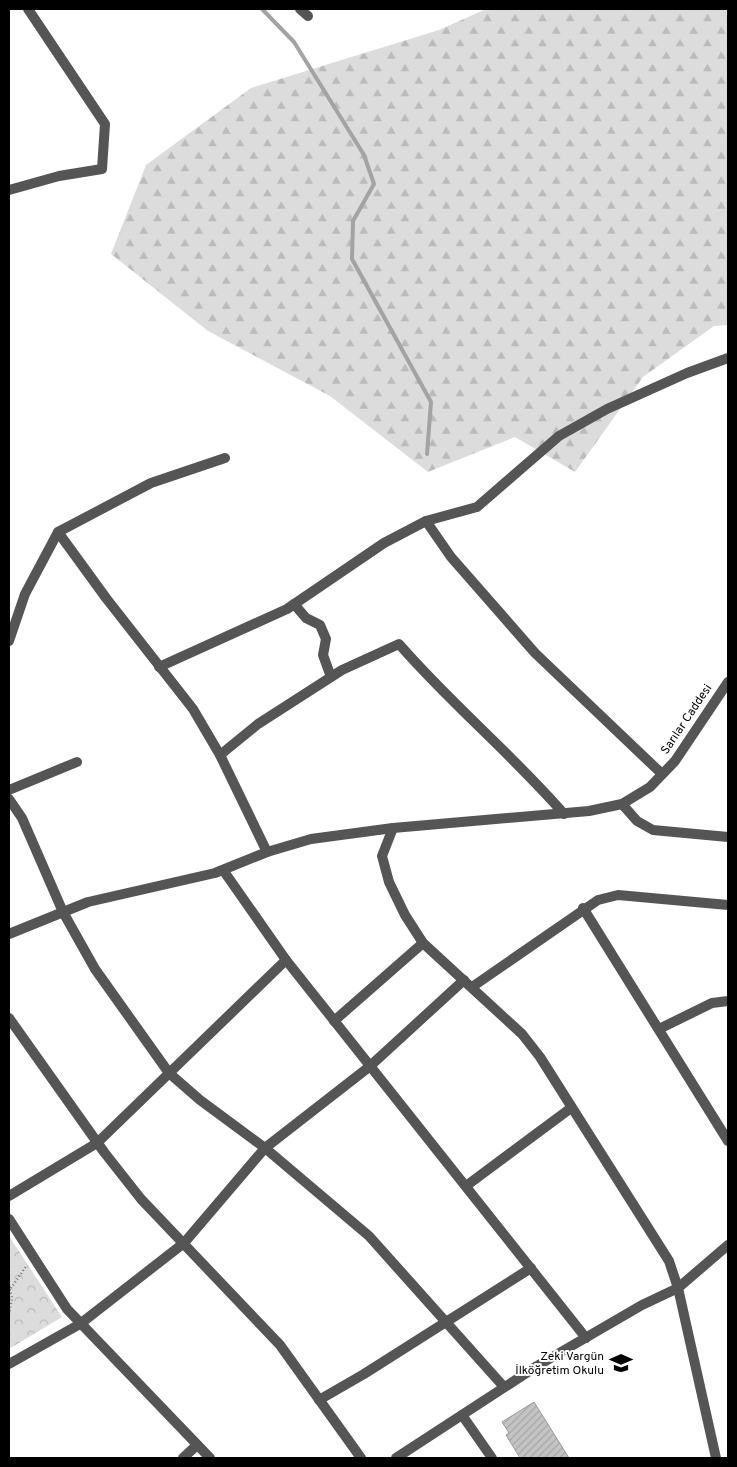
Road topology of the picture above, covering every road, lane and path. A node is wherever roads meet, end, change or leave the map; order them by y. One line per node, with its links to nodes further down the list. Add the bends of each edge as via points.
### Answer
1 (28, 9): 4 (street, via 106,124 102,169 59,176)
2 (300, 9): 3 (street)
3 (308, 16)
4 (9, 190)
5 (728, 358): 7 (street, via 607,409 559,436 477,507)
6 (225, 458): 8 (street, via 151,483)
7 (426, 521): 9 (street, via 384,543); 16 (street, via 452,557 535,653)
8 (58, 532): 10 (street, via 25,594); 11 (street)
9 (294, 604): 11 (street); 12 (street, via 306,618 320,625 326,639 323,655)
10 (9, 641)
11 (159, 667): 14 (street, via 192,709)
12 (331, 677): 14 (street, via 258,724); 20 (street, via 399,644 429,678 529,774)
13 (727, 681): 16 (street, Sarılar Caddesi, via 675,761)
14 (220, 756): 23 (street)
15 (77, 762): 17 (street)
16 (662, 774): 19 (street, Sarılar Caddesi, via 650,787)
17 (9, 790)
18 (9, 799): 27 (street, via 34,842)
19 (622, 804): 20 (street, Sarılar Caddesi); 22 (street, via 637,821 653,830)
20 (564, 814): 21 (street, Sarılar Caddesi)
21 (393, 828): 23 (street, Sarılar Caddesi, via 311,839); 29 (street, via 382,856 389,882)
22 (728, 837)
23 (267, 852): 24 (street, Sarılar Caddesi)
24 (223, 870): 27 (street, Sarılar Caddesi, via 117,895); 30 (street)
25 (728, 905): 26 (street, via 618,895)
26 (583, 908): 31 (street); 35 (street)
27 (63, 912): 28 (street, Sarılar Caddesi); 37 (street, via 95,970)
28 (9, 934)
29 (423, 943): 31 (street); 34 (street)
30 (286, 960): 34 (street); 37 (street)
31 (468, 984): 36 (street); 38 (street, via 522,1034)
32 (728, 1001): 35 (street, via 712,1003)
33 (9, 1018): 40 (street)
34 (334, 1021): 36 (street)
35 (659, 1029): 39 (street)
36 (370, 1066): 41 (street); 42 (street)
37 (169, 1074): 40 (street); 41 (street)
38 (571, 1108): 42 (street); 49 (street, via 669,1261)
39 (728, 1141)
40 (97, 1143): 43 (street); 45 (street, via 141,1198)
41 (265, 1148): 45 (street); 52 (street, via 369,1236)
42 (466, 1186): 48 (street)
43 (9, 1196)
44 (9, 1219): 47 (street)
45 (184, 1243): 53 (street); 57 (street, via 280,1345)
46 (728, 1244): 49 (street)
47 (32, 1258): 50 (path); 53 (street)
48 (531, 1268): 52 (street); 54 (street)
49 (678, 1288): 54 (street); 65 (street)
50 (9, 1289): 51 (path, via 12,1298)
51 (9, 1314)
52 (446, 1322): 56 (street); 57 (street)
53 (80, 1324): 55 (street); 59 (street)
54 (586, 1338): 56 (street)
55 (9, 1364)
56 (504, 1387): 58 (street)
57 (319, 1400): 62 (street)
58 (462, 1416): 63 (street); 64 (street)
59 (197, 1445): 60 (street); 61 (street)
60 (183, 1458)
61 (210, 1458)
62 (361, 1458)
63 (396, 1458)
64 (492, 1458)
65 (716, 1458)

